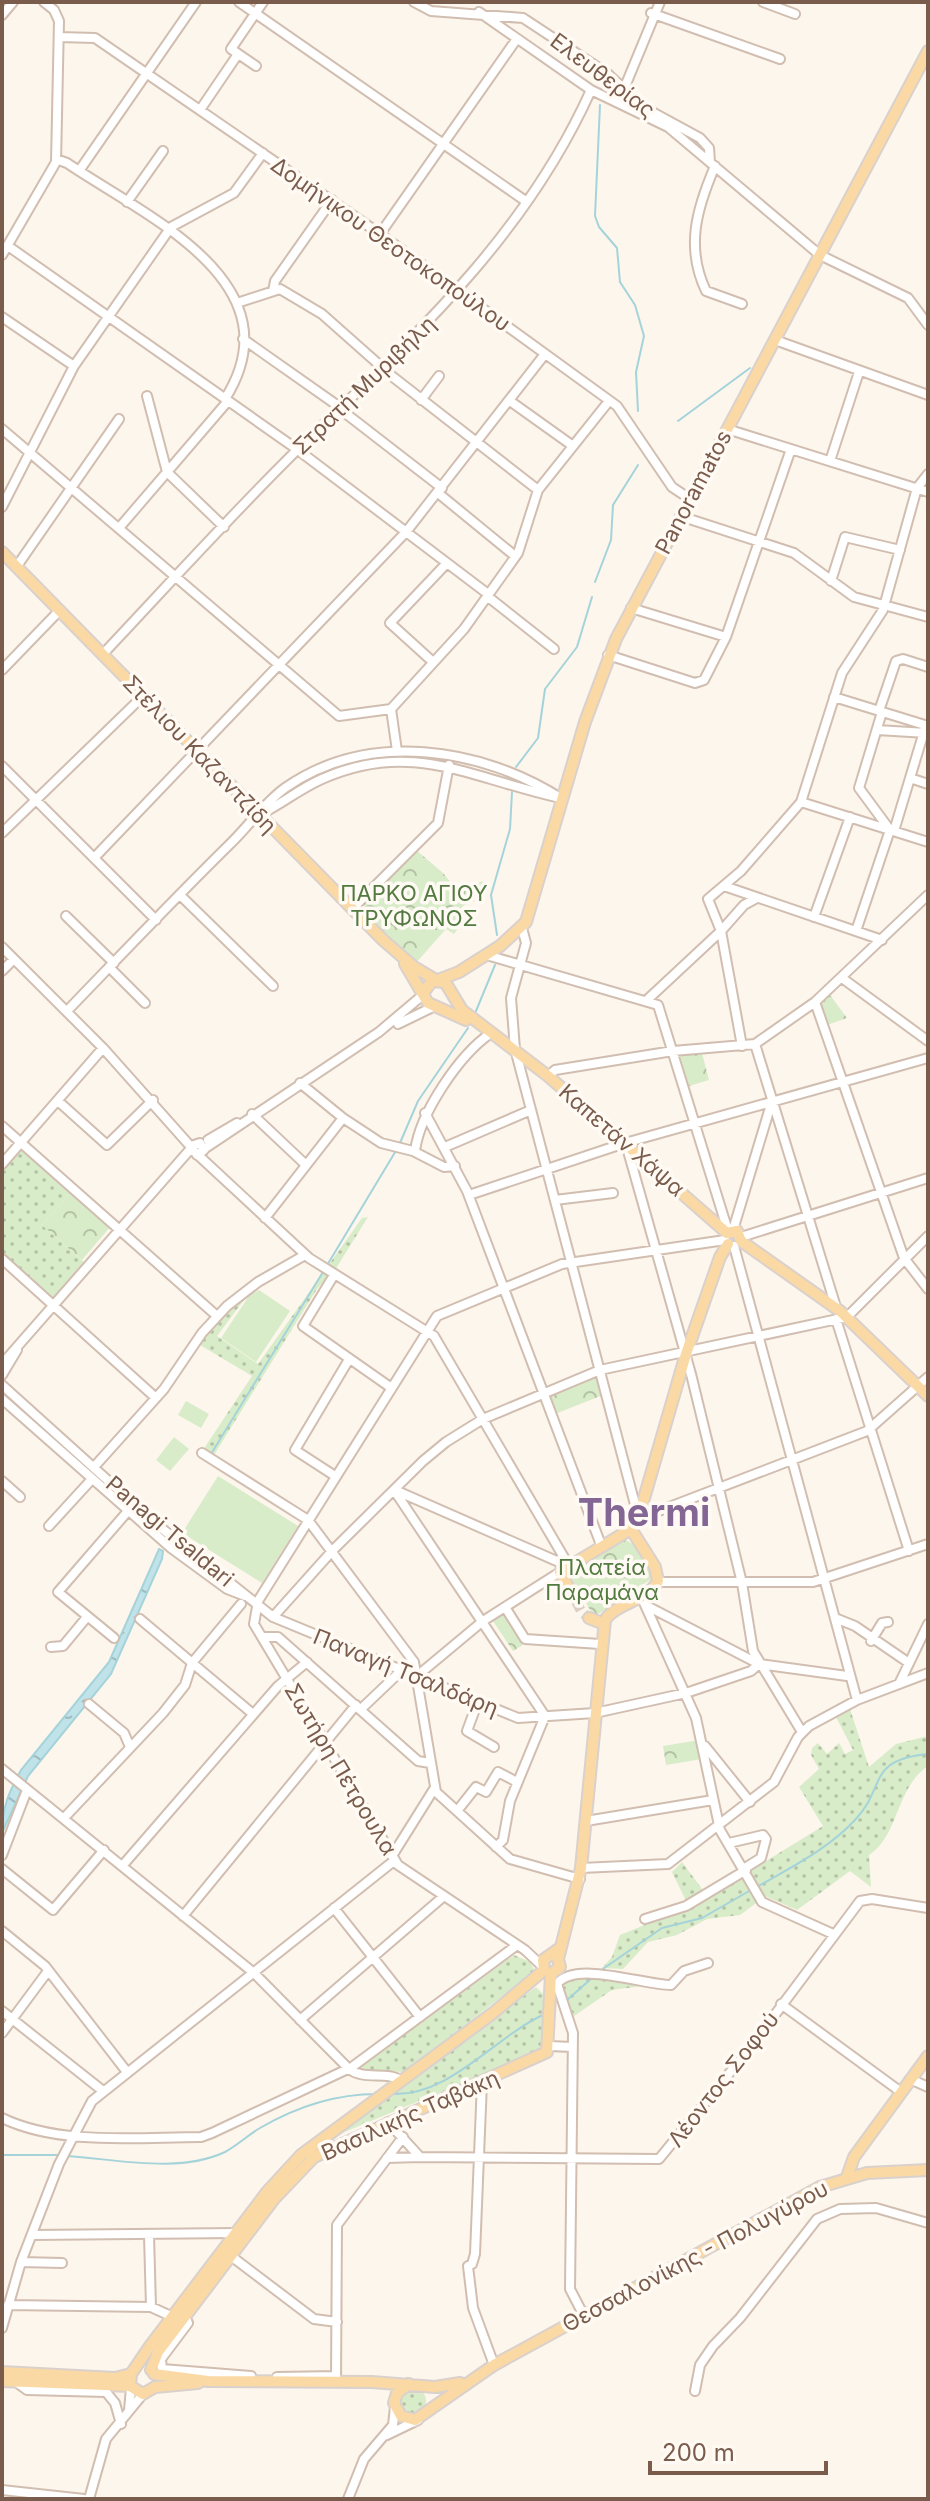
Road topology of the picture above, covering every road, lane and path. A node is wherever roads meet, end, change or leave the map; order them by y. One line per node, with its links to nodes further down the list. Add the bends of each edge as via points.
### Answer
1 (13, 2): 13 (street)
2 (44, 2): 14 (street, via 57,15)
3 (196, 2): 20 (street)
4 (239, 2): 10 (street)
5 (263, 2): 10 (street)
6 (414, 2): 9 (street, Ελευθερίας, via 431,11)
7 (660, 2): 11 (street)
8 (763, 2): 12 (street)
9 (479, 12): 15 (street, Ελευθερίας); 21 (street, Ελευθερίας, via 523,18)
10 (255, 13): 16 (street); 24 (street)
11 (653, 14): 18 (street); 21 (street)
12 (795, 14)
13 (2, 15)
14 (59, 37): 20 (street, Δομήνικου Θεοτοκοπούλου, via 95,38); 27 (street)
15 (516, 40): 22 (street, Ελευθερίας); 24 (street)
16 (234, 51): 19 (street); 23 (street)
17 (928, 51): 37 (main road, Panoramatos)
18 (780, 59)
19 (256, 66)
20 (146, 73): 23 (street, Δομήνικου Θεοτοκοπούλου); 29 (street)
21 (624, 89): 28 (street, Ελευθερίας, via 643,107 703,140)
22 (591, 90): 28 (street, Ελευθερίας, via 668,127); 32 (street, Στρατή Μυριβήλη, via 561,153)
23 (200, 110): 26 (street, Δομήνικου Θεοτοκοπούλου)
24 (445, 143): 32 (street); 34 (street)
25 (163, 151): 31 (street)
26 (263, 153): 30 (street, Δομήνικου Θεοτοκοπούλου); 33 (street, via 234,193)
27 (56, 159): 29 (street); 35 (street)
28 (712, 164): 37 (street, Ελευθερίας); 41 (street, via 696,217 694,245 706,291)
29 (79, 171): 31 (street)
30 (332, 200): 34 (street, Δομήνικου Θεοτοκοπούλου); 38 (street)
31 (127, 202): 33 (street)
32 (527, 202): 39 (street, Στρατή Μυριβήλη)
33 (169, 231): 40 (street, via 211,263); 42 (street)
34 (380, 234): 39 (street, Δομήνικου Θεοτοκοπούλου)
35 (8, 246): 36 (street); 42 (street)
36 (2, 255)
37 (820, 255): 44 (street, Ελευθερίας, via 908,298); 46 (main road, Panoramatos)
38 (273, 291): 40 (street); 49 (street, via 282,289 322,314)
39 (459, 292): 47 (street, Δομήνικου Θεοτοκοπούλου); 49 (street, Στρατή Μυριβήλη)
40 (237, 303): 45 (street)
41 (742, 304)
42 (109, 316): 48 (street); 54 (street)
43 (2, 317): 48 (street)
44 (928, 325)
45 (243, 339): 54 (street); 58 (street)
46 (775, 340): 50 (street); 61 (main road, Panoramatos)
47 (545, 354): 56 (street); 57 (street, Δομήνικου Θεοτοκοπούλου)
48 (74, 366): 66 (street)
49 (382, 368): 55 (street); 58 (street, Στρατή Μυριβήλη)
50 (859, 372): 52 (street); 67 (street)
51 (439, 376): 55 (street)
52 (928, 395)
53 (147, 396): 68 (street)
54 (227, 400): 65 (street); 68 (street)
55 (421, 400): 62 (street)
56 (510, 401): 62 (street); 63 (street)
57 (609, 401): 63 (street); 75 (street, Δομήνικου Θεοτοκοπούλου, via 672,487)
58 (341, 408): 65 (street, Στρατή Μυριβήλη); 73 (street)
59 (119, 419): 70 (street)
60 (2, 429): 66 (street)
61 (727, 429): 64 (street); 75 (main road, Panoramatos)
62 (477, 446): 72 (street); 73 (street)
63 (573, 446): 72 (street)
64 (791, 449): 67 (street); 81 (street)
65 (298, 450): 78 (street, Στρατή Μυριβήλη); 80 (street)
66 (30, 453): 70 (street); 76 (street)
67 (830, 461): 71 (street)
68 (167, 472): 78 (street); 79 (street)
69 (928, 474): 71 (street)
70 (70, 487): 79 (street); 86 (street)
71 (917, 488): 74 (street); 82 (street)
72 (538, 490): 84 (street)
73 (440, 491): 80 (street); 84 (street)
74 (928, 492)
75 (690, 499): 77 (main road, Panoramatos)
76 (2, 507)
77 (680, 516): 81 (street); 91 (main road, Panoramatos)
78 (224, 527): 87 (street, Στρατή Μυριβήλη)
79 (119, 528): 87 (street)
80 (406, 532): 85 (street); 99 (street)
81 (759, 541): 88 (street, via 794,553); 94 (street)
82 (900, 550): 88 (street, via 845,537); 90 (street)
83 (2, 552): 86 (main road, Στέλιου Καζαντζίδη)
84 (515, 556): 89 (street)
85 (447, 563): 89 (street); 98 (street, via 390,623)
86 (17, 566): 92 (main road, Στέλιου Καζαντζίδη)
87 (176, 576): 96 (street, Στρατή Μυριβήλη); 99 (street)
88 (831, 581): 90 (street, via 852,596)
89 (488, 595): 95 (street); 98 (street)
90 (884, 606): 93 (street); 103 (street, via 843,670)
91 (631, 608): 94 (street); 97 (main road, Panoramatos)
92 (60, 610): 96 (main road, Στέλιου Καζαντζίδη); 101 (street)
93 (928, 617)
94 (726, 637): 97 (street, via 702,682)
95 (554, 649)
96 (103, 654): 102 (main road, Στέλιου Καζαντζίδη)
97 (608, 655): 114 (main road, Panoramatos)
98 (433, 662): 104 (street)
99 (280, 665): 104 (street, via 339,716); 108 (street)
100 (928, 667): 105 (street, via 896,661)
101 (2, 670)
102 (143, 696): 108 (main road, Στέλιου Καζαντζίδη); 115 (street)
103 (834, 697): 105 (street); 116 (street)
104 (391, 709): 109 (street)
105 (881, 711): 106 (street); 107 (street)
106 (926, 729): 107 (street); 112 (street)
107 (877, 730): 119 (street, via 859,788)
108 (196, 750): 117 (main road, Στέλιου Καζαντζίδη); 122 (street)
109 (397, 751): 114 (street, via 461,758 530,780); 117 (street, via 324,768 285,788)
110 (449, 765): 114 (street); 117 (street, via 399,761 345,770); 127 (street, via 438,823)
111 (2, 766): 115 (street)
112 (910, 778): 113 (street); 119 (street)
113 (928, 784)
114 (562, 799): 131 (main road, Panoramatos)
115 (36, 800): 120 (street); 122 (street)
116 (801, 802): 118 (street); 123 (street)
117 (259, 816): 124 (street); 127 (main road, Στέλιου Καζαντζίδη)
118 (850, 817): 119 (street); 129 (street)
119 (892, 831): 121 (street); 133 (street)
120 (2, 833)
121 (928, 842)
122 (94, 858): 130 (street)
123 (724, 886): 126 (street); 132 (street, via 708,899)
124 (180, 895): 130 (street); 145 (street)
125 (928, 895): 134 (street)
126 (755, 899): 129 (street); 132 (street)
127 (353, 908): 137 (main road, Στέλιου Καζαντζίδη)
128 (66, 916): 141 (street)
129 (814, 917): 133 (street)
130 (156, 920): 141 (street)
131 (522, 928): 135 (main road); 140 (street, via 526,943)
132 (721, 931): 148 (street); 158 (street)
133 (856, 931): 134 (street)
134 (882, 940): 143 (street)
135 (500, 946): 138 (main road); 144 (main road)
136 (2, 947): 139 (street)
137 (399, 955): 144 (main road, Στέλιου Καζαντζίδη); 147 (main road, Στέλιου Καζαντζίδη)
138 (490, 956): 140 (street); 146 (main road)
139 (14, 959): 142 (street); 152 (street)
140 (518, 964): 148 (street); 160 (street, via 511,998)
141 (112, 965): 150 (street); 152 (street)
142 (2, 971)
143 (842, 978): 149 (street); 156 (street)
144 (437, 980): 146 (main road); 147 (main road, via 427,984)
145 (273, 986)
146 (451, 991): 151 (main road, via 445,1004); 153 (main road)
147 (424, 993): 151 (main road); 154 (street)
148 (647, 1000): 162 (street, via 658,1005)
149 (815, 1002): 157 (street); 166 (street)
150 (145, 1003)
151 (436, 1006): 153 (main road); 154 (street)
152 (67, 1011): 159 (street)
153 (472, 1021): 155 (main road); 161 (street)
154 (379, 1032): 165 (street)
155 (491, 1033): 160 (main road); 161 (street)
156 (928, 1041)
157 (755, 1044): 158 (street); 169 (street)
158 (742, 1046): 162 (street)
159 (103, 1048): 167 (street); 168 (street)
160 (515, 1049): 164 (main road, Καπετάν Χάψα); 170 (street)
161 (472, 1051): 171 (street)
162 (673, 1051): 164 (street, via 555,1070); 175 (street)
163 (928, 1059): 166 (street)
164 (548, 1076): 179 (main road, Καπετάν Χάψα)
165 (300, 1083): 172 (street); 173 (street)
166 (842, 1083): 169 (street); 189 (street)
167 (153, 1100): 168 (street, via 107,1145); 181 (street)
168 (58, 1101): 178 (street)
169 (772, 1101): 174 (street); 175 (street); 176 (street)
170 (531, 1110): 180 (street); 186 (street)
171 (425, 1113): 180 (street); 182 (street)
172 (252, 1114): 181 (street); 184 (street)
173 (343, 1118): 182 (street, via 390,1147); 184 (street)
174 (766, 1121): 176 (street); 192 (street)
175 (695, 1123): 179 (street); 193 (street)
176 (779, 1124): 194 (street)
177 (2, 1126): 178 (street)
178 (22, 1143): 183 (street); 196 (street)
179 (625, 1143): 186 (street); 193 (main road, Καπετάν Χάψα); 199 (street)
180 (445, 1147): 185 (street)
181 (198, 1149): 195 (street); 196 (street)
182 (414, 1151): 185 (street, via 444,1167)
183 (2, 1164)
184 (306, 1165): 195 (street)
185 (455, 1166): 190 (street)
186 (547, 1169): 190 (street); 191 (street)
187 (928, 1178): 189 (street)
188 (613, 1193): 191 (street)
189 (880, 1193): 194 (street); 201 (street)
190 (469, 1195): 205 (street)
191 (555, 1200): 203 (street)
192 (738, 1213): 193 (street); 198 (street)
193 (717, 1214): 198 (main road, Καπετάν Χάψα)
194 (807, 1216): 198 (street); 208 (street)
195 (265, 1218): 200 (street)
196 (118, 1230): 207 (street); 209 (street)
197 (928, 1236): 201 (street)
198 (732, 1238): 199 (street); 208 (main road, Καπετάν Χάψα); 212 (street); 213 (main road, via 722,1251)
199 (656, 1249): 203 (street); 211 (street)
200 (307, 1257): 204 (street); 209 (street, via 258,1282)
201 (904, 1258): 206 (street); 208 (street)
202 (2, 1259): 207 (street)
203 (571, 1261): 205 (street); 218 (street)
204 (333, 1275): 210 (street); 216 (street, via 302,1323)
205 (502, 1288): 210 (street, via 437,1316); 224 (street)
206 (928, 1289)
207 (53, 1307): 214 (street); 226 (street)
208 (840, 1315): 212 (street); 223 (main road, Καπετάν Χάψα); 229 (street)
209 (217, 1316): 226 (street)
210 (425, 1331): 222 (street); 228 (street, via 436,1338)
211 (680, 1334): 213 (street); 215 (street)
212 (758, 1337): 215 (street); 231 (street)
213 (692, 1338): 215 (main road)
214 (17, 1349): 217 (street); 219 (street)
215 (686, 1354): 218 (street); 237 (street); 240 (main road)
216 (348, 1361): 222 (street); 233 (street, via 295,1450)
217 (2, 1364)
218 (600, 1370): 224 (street); 240 (street)
219 (2, 1375)
220 (928, 1377): 223 (street)
221 (2, 1385): 232 (street, Panagi Tsaldari)
222 (390, 1387): 233 (street)
223 (918, 1387): 225 (main road, Καπετάν Χάψα); 229 (street)
224 (542, 1392): 228 (street); 245 (street)
225 (928, 1396)
226 (156, 1398): 232 (street)
227 (2, 1399): 234 (street, Panagi Tsaldari)
228 (483, 1419): 236 (street, via 446,1442); 248 (street)
229 (871, 1429): 231 (street); 247 (street)
230 (202, 1453): 241 (street)
231 (792, 1461): 237 (street); 249 (street)
232 (94, 1467): 253 (street, Panagi Tsaldari)
233 (335, 1476): 241 (street)
234 (92, 1479): 239 (street, Panagi Tsaldari); 242 (street)
235 (2, 1481): 238 (street)
236 (394, 1490): 246 (street); 248 (street); 262 (street)
237 (719, 1490): 240 (street); 251 (street)
238 (20, 1497)
239 (128, 1511): 253 (street, Panagi Tsaldari); 257 (street, via 58,1592)
240 (638, 1515): 243 (main road)
241 (308, 1520): 246 (street); 255 (street)
242 (49, 1526)
243 (631, 1529): 245 (main road); 250 (main road, via 655,1567)
244 (928, 1544): 247 (street)
245 (601, 1545): 248 (main road)
246 (333, 1550): 258 (street); 278 (street, via 414,1662)
247 (909, 1551): 249 (street)
248 (564, 1569): 252 (main road); 256 (street)
249 (825, 1579): 251 (street); 260 (street)
250 (657, 1582): 251 (street); 254 (main road)
251 (742, 1583): 275 (street)
252 (569, 1588)
253 (244, 1600): 255 (street, Παναγή Τσαλδάρη); 264 (street, Σωτήρη Πέτρουλα); 273 (street)
254 (644, 1601): 265 (main road, via 609,1614); 275 (street); 283 (street)
255 (256, 1605): 258 (street, Παναγή Τσαλδάρη); 264 (street)
256 (505, 1607): 262 (street); 270 (street, via 525,1639)
257 (87, 1617): 268 (street); 271 (street, via 63,1646)
258 (273, 1617): 276 (street, Παναγή Τσαλδάρη)
259 (589, 1618): 265 (main road)
260 (835, 1618): 269 (street, via 855,1626); 279 (street)
261 (140, 1619): 273 (street)
262 (483, 1621): 278 (street); 290 (street)
263 (888, 1622): 269 (street)
264 (254, 1624): 267 (street, Σωτήρη Πέτρουλα)
265 (604, 1624): 270 (main road)
266 (928, 1624): 274 (street)
267 (262, 1637): 272 (street, via 273,1635); 280 (street, Σωτήρη Πέτρουλα)
268 (114, 1638)
269 (871, 1641): 274 (street)
270 (600, 1644): 288 (main road)
271 (51, 1647)
272 (307, 1662): 280 (street); 287 (street)
273 (192, 1663): 289 (street); 294 (street, via 185,1685)
274 (909, 1663): 281 (street); 282 (street)
275 (759, 1664): 279 (street); 283 (street, Παναγή Τσαλδάρη); 291 (street)
276 (402, 1670): 278 (street, Παναγή Τσαλδάρη); 287 (street)
277 (928, 1673): 281 (street)
278 (417, 1676): 285 (street, Παναγή Τσαλδάρη); 296 (street)
279 (847, 1676): 284 (street)
280 (286, 1677): 289 (street); 292 (street, Σωτήρη Πέτρουλα)
281 (915, 1678): 282 (street)
282 (899, 1684): 284 (street)
283 (686, 1693): 288 (street, Παναγή Τσαλδάρη); 293 (street)
284 (857, 1700): 291 (street)
285 (478, 1701): 290 (street, Παναγή Τσαλδάρη, via 518,1718); 295 (street, via 467,1731)
286 (89, 1704): 294 (street, via 124,1733)
287 (358, 1707): 292 (street); 296 (street, via 418,1761)
288 (595, 1713): 290 (street, Παναγή Τσαλδάρη); 305 (main road)
289 (253, 1714): 312 (street)
290 (545, 1716): 298 (street)
291 (802, 1732): 302 (street, via 779,1778)
292 (326, 1743): 311 (street, Σωτήρη Πέτρουλα); 319 (street)
293 (705, 1746): 301 (street); 302 (street)
294 (130, 1747): 304 (street)
295 (494, 1747)
296 (430, 1763): 299 (street)
297 (6, 1772): 300 (street)
298 (517, 1782): 303 (street, via 498,1772 486,1792 476,1787); 308 (street, via 503,1840)
299 (434, 1789): 303 (street); 311 (street)
300 (27, 1790): 304 (street); 310 (street)
301 (713, 1800): 305 (street); 306 (street)
302 (750, 1802): 306 (street)
303 (457, 1811): 308 (street)
304 (64, 1818): 309 (street)
305 (586, 1821): 315 (main road)
306 (719, 1828): 307 (street); 315 (street, via 661,1867)
307 (729, 1843): 314 (street); 314 (street, via 763,1835 766,1839 761,1858)
308 (496, 1847): 315 (street, via 522,1864)
309 (104, 1850): 312 (street); 313 (street, via 53,1910)
310 (2, 1855)
311 (394, 1858): 316 (street, Σωτήρη Πέτρουλα, via 404,1871); 317 (street)
312 (123, 1865): 319 (street)
313 (2, 1869)
314 (747, 1872): 320 (street, via 686,1906); 322 (street, via 762,1902)
315 (581, 1873): 326 (main road)
316 (444, 1896): 323 (street, Σωτήρη Πέτρουλα); 324 (street)
317 (334, 1908): 324 (street); 328 (street)
318 (928, 1908): 322 (street, Λέοντος Σοφού, via 865,1899)
319 (183, 1916): 328 (street)
320 (645, 1919)
321 (2, 1931): 327 (street)
322 (833, 1934): 329 (street, Λέοντος Σοφού)
323 (521, 1947): 326 (street, Σωτήρη Πέτρουλα); 331 (street)
324 (373, 1957): 331 (street); 333 (street)
325 (708, 1963): 326 (street, Σωτήρη Πέτρουλα, via 684,1971 671,1985)
326 (552, 1966): 335 (main road); 336 (street, via 571,2023); 342 (main road, Βασιλικής Ταβάκη)
327 (48, 1971): 332 (street); 339 (street)
328 (254, 1973): 333 (street); 339 (street)
329 (781, 2004): 345 (street); 353 (street, Λέοντος Σοφού, via 659,2159)
330 (2, 2011): 332 (street)
331 (420, 2017): 338 (street)
332 (13, 2019): 334 (street); 344 (street)
333 (300, 2020): 338 (street)
334 (2, 2033)
335 (549, 2046): 336 (street); 341 (main road, Βασιλικής Ταβάκη, via 541,2056)
336 (572, 2047): 353 (street)
337 (928, 2056): 340 (main road)
338 (349, 2069): 342 (street, via 360,2075 392,2076); 348 (street, via 201,2137)
339 (127, 2072): 344 (street)
340 (910, 2079): 343 (street); 345 (main road)
341 (482, 2082): 347 (main road, Βασιλικής Ταβάκη); 352 (street)
342 (399, 2083): 354 (main road, Βασιλικής Ταβάκη)
343 (928, 2087)
344 (103, 2091): 348 (street)
345 (901, 2092): 356 (main road, via 854,2157)
346 (2, 2118): 348 (street)
347 (388, 2122): 349 (street); 354 (main road, Βασιλικής Ταβάκη)
348 (71, 2137): 359 (street)
349 (403, 2137): 350 (street); 351 (street)
350 (420, 2157): 351 (street, Λέοντος Σοφού); 352 (street, Λέοντος Σοφού)
351 (387, 2158): 369 (street, via 338,2220)
352 (481, 2158): 353 (street, Λέοντος Σοφού); 371 (street, via 475,2254 468,2266 473,2308)
353 (571, 2160): 366 (street, via 570,2289)
354 (302, 2162): 358 (main road, Βασιλικής Ταβάκη, via 267,2192); 361 (main road, Βασιλικής Ταβάκη)
355 (928, 2170): 356 (main road, Θεσσαλονίκης - Πολυγύρου)
356 (847, 2177): 366 (main road, Θεσσαλονίκης - Πολυγύρου)
357 (928, 2223): 384 (street, via 876,2208 840,2209 817,2219 713,2346 700,2365)
358 (237, 2233): 360 (street); 367 (main road, Βασιλικής Ταβάκη)
359 (32, 2235): 360 (street); 362 (street)
360 (149, 2235): 365 (street)
361 (231, 2256): 368 (main road, Βασιλικής Ταβάκη); 369 (street, via 314,2319)
362 (21, 2262): 363 (street); 364 (street)
363 (62, 2263)
364 (8, 2305): 365 (street); 370 (street)
365 (151, 2307): 367 (street)
366 (584, 2316): 371 (main road, Θεσσαλονίκης - Πολυγύρου)
367 (173, 2317): 373 (main road, Βασιλικής Ταβάκη)
368 (185, 2317): 374 (main road, Βασιλικής Ταβάκη, via 158,2352); 375 (street, via 188,2323 161,2359 159,2365 166,2372)
369 (337, 2322): 375 (street)
370 (2, 2328)
371 (494, 2365): 376 (main road, Θεσσαλονίκης - Πολυγύρου)
372 (2, 2372): 373 (main road, via 115,2378)
373 (133, 2372): 374 (main road, Θεσσαλονίκης - Πολυγύρου); 382 (main road)
374 (153, 2372): 379 (main road, Θεσσαλονίκης - Πολυγύρου); 383 (main road)
375 (336, 2379): 379 (main road, Θεσσαλονίκης - Πολυγύρου); 380 (main road, Θεσσαλονίκης - Πολυγύρου)
376 (474, 2379): 381 (main road, Θεσσαλονίκης - Πολυγύρου, via 451,2386); 388 (main road, Θεσσαλονίκης - Πολυγύρου)
377 (2, 2381): 378 (main road)
378 (16, 2381): 382 (main road); 389 (street, via 27,2390 106,2392)
379 (208, 2381): 383 (main road, Θεσσαλονίκης - Πολυγύρου)
380 (372, 2382): 381 (main road, Θεσσαλονίκης - Πολυγύρου); 386 (main road, via 389,2392)
381 (413, 2384): 386 (main road, via 397,2393); 388 (main road, via 430,2398)
382 (131, 2387): 385 (main road); 387 (street)
383 (155, 2387): 385 (main road)
384 (695, 2391)
385 (143, 2394): 387 (street)
386 (395, 2405): 388 (main road, via 405,2418); 390 (street)
387 (129, 2410): 389 (street)
388 (424, 2415): 390 (street)
389 (121, 2424): 392 (street, via 104,2444)
390 (386, 2435): 393 (street, via 364,2459)
391 (2, 2490): 392 (street)
392 (86, 2499)
393 (348, 2499)

